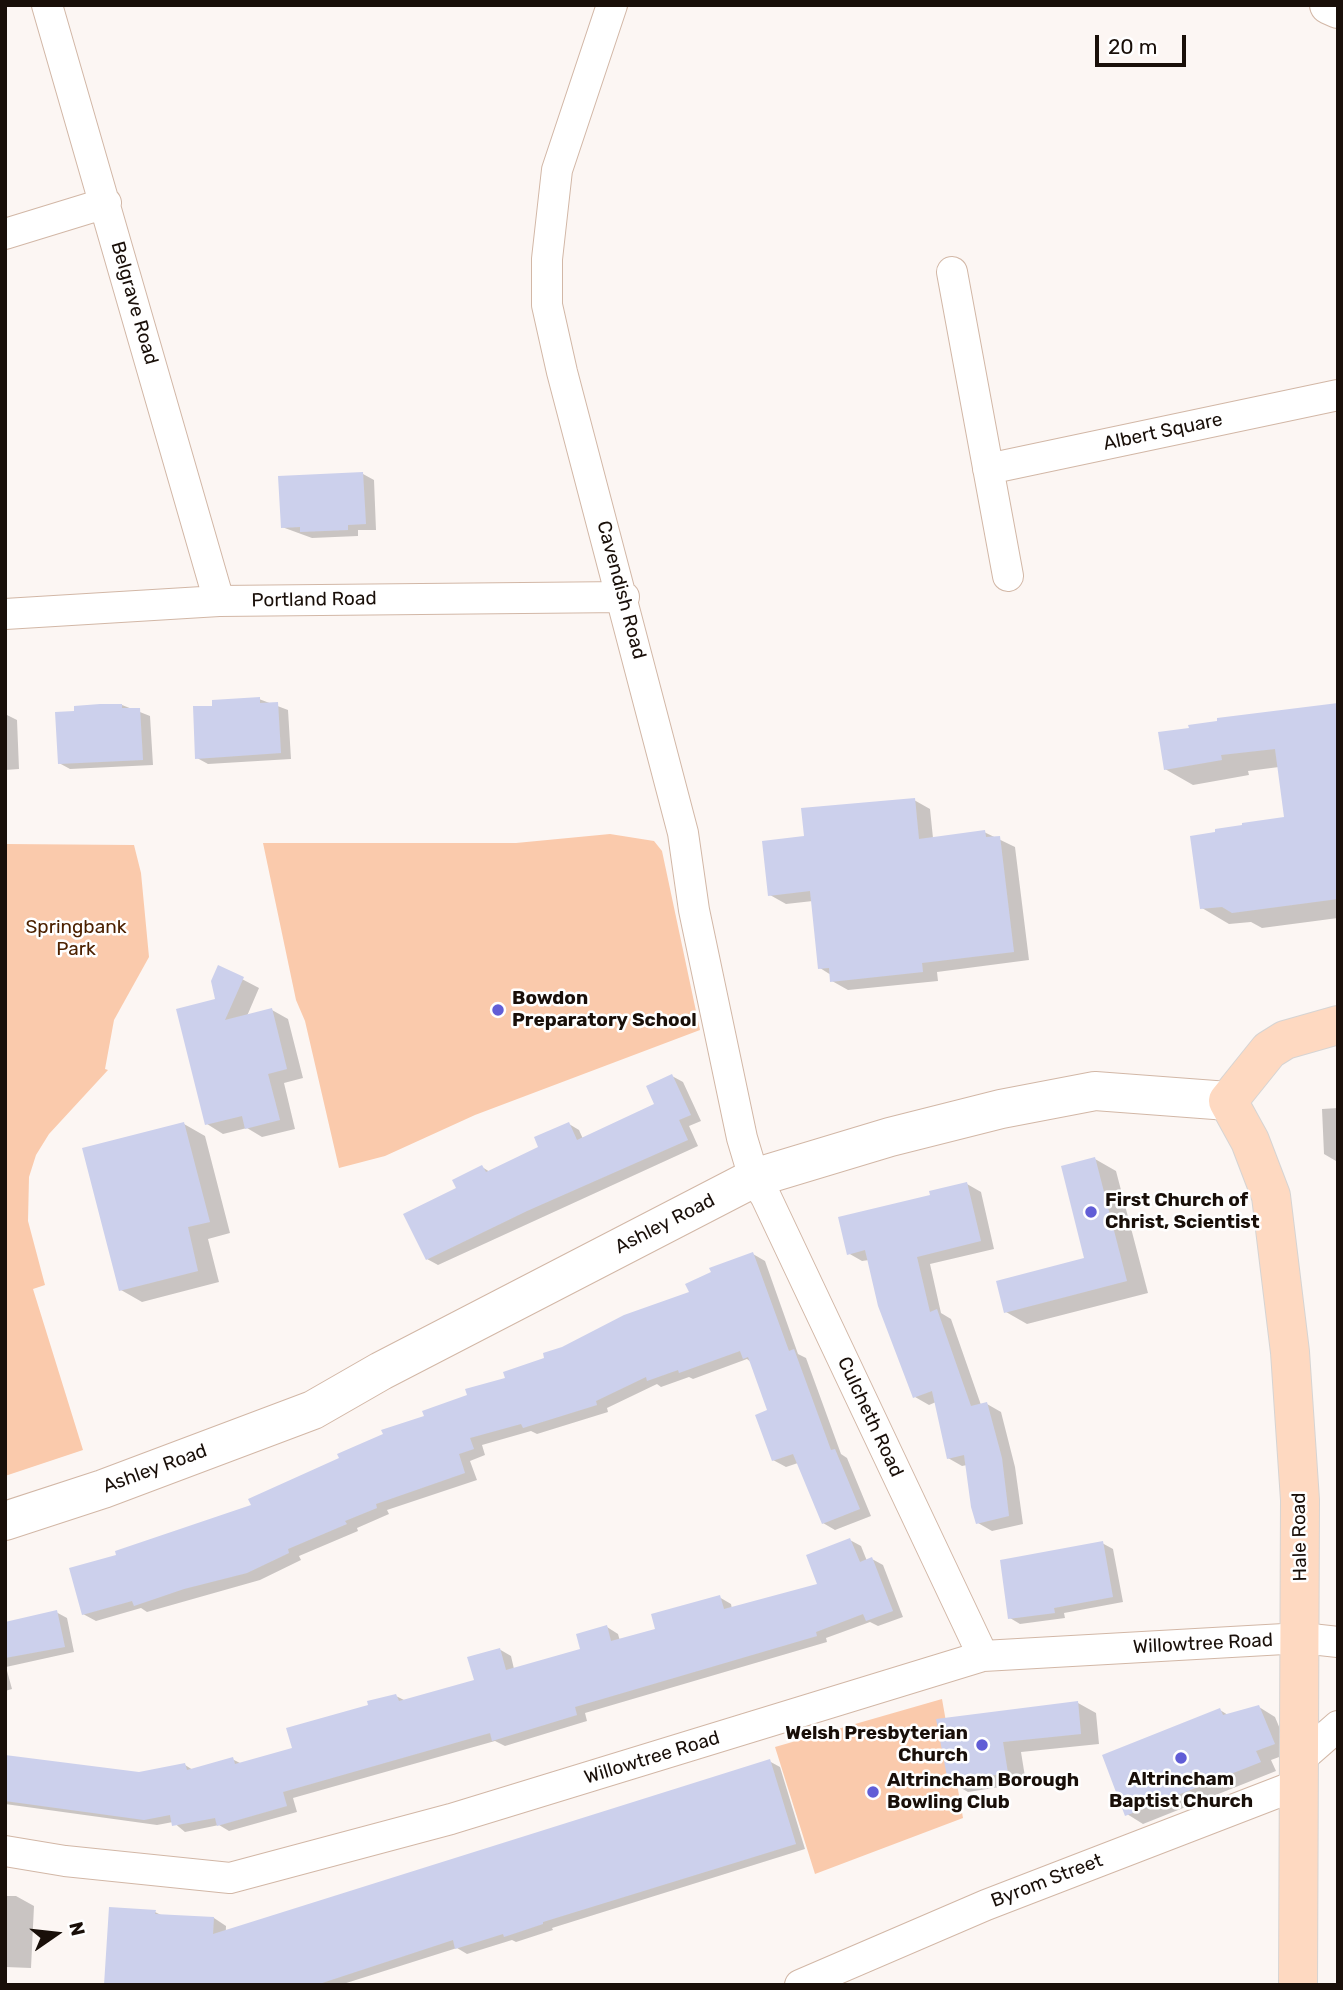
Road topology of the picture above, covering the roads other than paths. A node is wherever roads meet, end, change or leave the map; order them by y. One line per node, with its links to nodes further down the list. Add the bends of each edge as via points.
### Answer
1 (47, 5): 5 (street, Belgrave Road)
2 (611, 5): 11 (street, Cavendish Road, via 557,170 547,305)
3 (1329, 5): 4 (main road)
4 (1338, 9)
5 (106, 203): 6 (street); 12 (street, Belgrave Road)
6 (5, 234)
7 (952, 272): 9 (street)
8 (1338, 395): 9 (street, Albert Square)
9 (988, 469): 10 (street)
10 (1008, 576)
11 (624, 597): 12 (street, Portland Road); 16 (street, Cavendish Road, via 683,833 694,910)
12 (219, 601): 13 (street, Portland Road)
13 (5, 614)
14 (1338, 1024): 15 (main road, via 1285,1040 1269,1050)
15 (1228, 1101): 16 (main road, Ashley Road, via 1096,1091 902,1134); 18 (main road, Hale Road, via 1265,1180 1276,1229 1300,1500)
16 (754, 1178): 17 (main road, Ashley Road, via 313,1410); 19 (street, Culcheth Road)
17 (5, 1521)
18 (1320, 1640): 19 (street, Willowtree Road); 21 (main road, Hale Road)
19 (983, 1656): 22 (street, Willowtree Road, via 263,1872 230,1878)
20 (1338, 1726): 21 (street)
21 (1298, 1773): 23 (street, Byrom Street); 24 (main road, Hale Road)
22 (5, 1851)
23 (800, 1985)
24 (1298, 1985)

